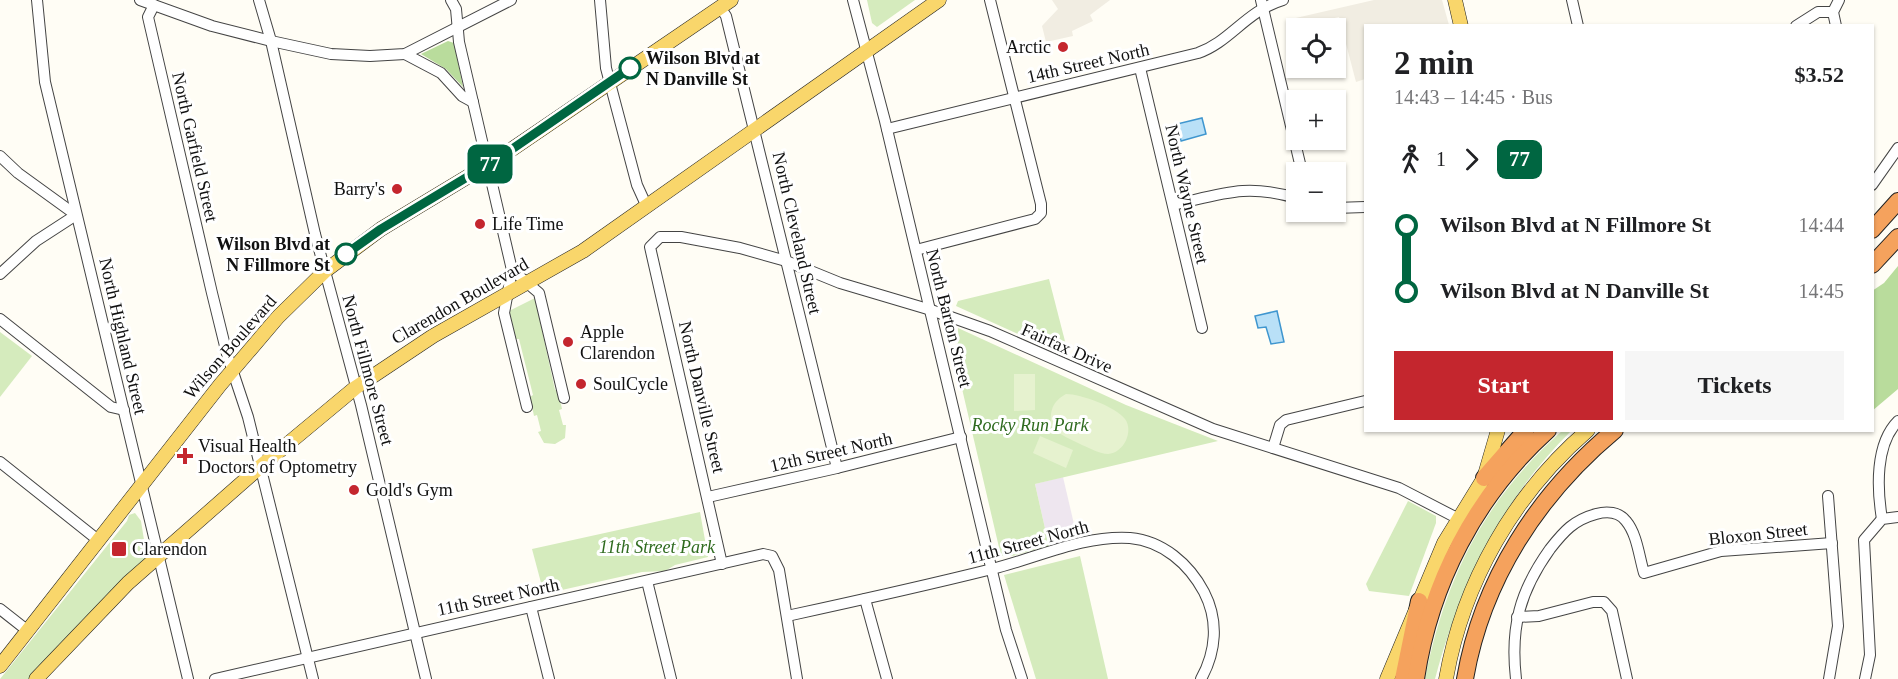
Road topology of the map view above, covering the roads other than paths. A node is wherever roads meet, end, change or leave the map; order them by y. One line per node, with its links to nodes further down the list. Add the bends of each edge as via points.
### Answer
1 (37, 0): 45 (street, North Highland Street, via 45,82)
2 (140, 0): 16 (street)
3 (259, 0): 23 (street, North Fillmore Street)
4 (451, 0): 22 (street)
5 (512, 0): 22 (street)
6 (600, 0): 27 (street, via 606,68)
7 (853, 0): 24 (street, North Barton Street)
8 (939, 0): 24 (main road, Clarendon Boulevard)
9 (990, 0): 28 (street)
10 (1283, 0): 15 (street, 14th Street North)
11 (1455, 0): 18 (main road)
12 (1572, 0): 19 (street)
13 (1839, 0): 17 (street)
14 (726, 4): 27 (main road, Wilson Boulevard); 31 (street, North Cleveland Street)
15 (1262, 4): 26 (street, 14th Street North, via 1207,50); 34 (street)
16 (154, 5): 23 (street, via 212,26); 60 (street, North Garfield Street, via 148,17 212,293)
17 (1833, 12): 20 (street, via 1818,12); 21 (street)
18 (1461, 24)
19 (1578, 24)
20 (1799, 24)
21 (1836, 24)
22 (459, 27): 25 (street); 29 (street)
23 (271, 41): 25 (street, via 331,54); 53 (street, North Fillmore Street)
24 (867, 53): 30 (street, North Barton Street); 31 (main road, Clarendon Boulevard)
25 (405, 54): 29 (street, via 441,73)
26 (1140, 68): 28 (street, 14th Street North); 41 (street, North Wayne Street)
27 (611, 81): 35 (main road, Wilson Boulevard); 42 (street, via 637,185)
28 (1013, 98): 30 (street, 14th Street North); 49 (street, via 1041,213 1035,219)
29 (473, 102): 35 (street)
30 (887, 129): 49 (street, North Barton Street)
31 (755, 131): 42 (main road, Clarendon Boulevard); 50 (street, North Cleveland Street)
32 (1898, 148): 37 (street)
33 (0, 156): 45 (street)
34 (1300, 162)
35 (488, 165): 52 (street); 53 (main road, Wilson Boulevard, via 381,229)
36 (1874, 167): 37 (street)
37 (1880, 174): 38 (street)
38 (1874, 182)
39 (1286, 196): 41 (street, via 1257,189)
40 (1898, 201): 46 (highway)
41 (1173, 205): 59 (street, North Wayne Street)
42 (647, 207): 55 (main road, Clarendon Boulevard, via 583,251)
43 (1364, 207): 44 (street)
44 (1346, 208)
45 (76, 216): 54 (street, via 36,241); 65 (street, North Highland Street)
46 (1874, 228)
47 (1898, 237): 51 (highway)
48 (655, 239): 50 (street, Fairfax Drive, via 672,236 708,241); 79 (street, North Danville Street, via 650,247)
49 (916, 250): 57 (street, North Barton Street)
50 (786, 261): 57 (street, Fairfax Drive, via 840,283); 76 (street, North Cleveland Street)
51 (1874, 263)
52 (512, 270): 55 (street); 56 (street)
53 (325, 271): 60 (main road, Wilson Boulevard, via 278,317); 61 (street, North Fillmore Street)
54 (0, 274)
55 (528, 282): 56 (main road, Clarendon Boulevard); 62 (street, via 539,293)
56 (508, 294): 61 (main road, Clarendon Boulevard, via 433,336); 64 (street, via 504,313)
57 (931, 310): 72 (street, North Barton Street); 73 (street, Fairfax Drive, via 990,331 1213,429)
58 (0, 319): 65 (street, via 111,407)
59 (1202, 328)
60 (234, 369): 75 (street, North Garfield Street); 78 (main road, Wilson Boulevard)
61 (355, 388): 75 (main road, Clarendon Boulevard); 98 (street, North Fillmore Street)
62 (564, 398)
63 (1364, 401): 73 (street, via 1286,420 1280,424)
64 (527, 407)
65 (124, 410): 78 (street, North Highland Street)
66 (1898, 421): 83 (street, via 1882,452)
67 (1497, 432): 77 (main road)
68 (1524, 432): 77 (highway)
69 (1546, 432): 115 (highway, via 1503,478 1463,538 1430,618)
70 (1585, 432): 116 (main road, via 1531,489 1495,543 1468,600)
71 (1613, 432): 117 (highway, via 1566,476 1515,545 1480,623)
72 (962, 437): 76 (street, 12th Street North); 89 (street, North Barton Street)
73 (1273, 448): 82 (street, Fairfax Drive, via 1399,488)
74 (0, 462): 85 (street)
75 (260, 467): 87 (main road, Clarendon Boulevard); 99 (street, North Garfield Street)
76 (837, 468): 79 (street, 12th Street North)
77 (1484, 478): 82 (main road)
78 (141, 484): 85 (main road, Wilson Boulevard); 87 (street, North Highland Street)
79 (708, 496): 88 (street, North Danville Street)
80 (1828, 496): 86 (street, Bloxon Street)
81 (1898, 516): 83 (street); 84 (street)
82 (1457, 518): 92 (main road)
83 (1882, 519): 120 (street, via 1864,540 1870,655)
84 (1898, 526)
85 (98, 540): 97 (main road, Wilson Boulevard)
86 (1832, 543): 96 (street, Bloxon Street, via 1721,551 1644,573 1627,522 1613,513 1601,513 1575,521 1562,533 1526,585); 119 (street, Bloxon Street, via 1838,626)
87 (159, 558): 102 (main road, Clarendon Boulevard, via 128,583); 103 (street, North Highland Street)
88 (722, 564): 90 (street, 11th Street North); 95 (street, 11th Street North, via 764,554 772,556 779,570)
89 (992, 570): 91 (street, 11th Street North); 111 (street, North Barton Street); 112 (street, 11th Street North, via 1081,543 1130,538 1164,549 1185,563 1208,598 1214,645)
90 (647, 581): 93 (street, 11th Street North); 108 (street)
91 (865, 599): 95 (street, 11th Street North); 110 (street)
92 (1419, 601): 113 (main road); 114 (highway)
93 (531, 607): 98 (street, 11th Street North); 107 (street)
94 (0, 609): 97 (street)
95 (787, 616): 109 (street)
96 (1517, 617): 101 (street, Bloxon Street); 118 (street, via 1604,602 1612,611)
97 (28, 631): 100 (main road, Wilson Boulevard)
98 (415, 633): 99 (street, 11th Street North); 106 (street, North Fillmore Street)
99 (307, 656): 104 (street, 11th Street North); 105 (street, North Garfield Street)
100 (0, 666)
101 (1515, 675)
102 (36, 679)
103 (188, 679)
104 (215, 679)
105 (313, 679)
106 (426, 679)
107 (549, 679)
108 (671, 679)
109 (797, 679)
110 (887, 679)
111 (1022, 679)
112 (1201, 679)
113 (1387, 679)
114 (1403, 679)
115 (1416, 679)
116 (1446, 679)
117 (1466, 679)
118 (1628, 679)
119 (1829, 679)
120 (1865, 679)

